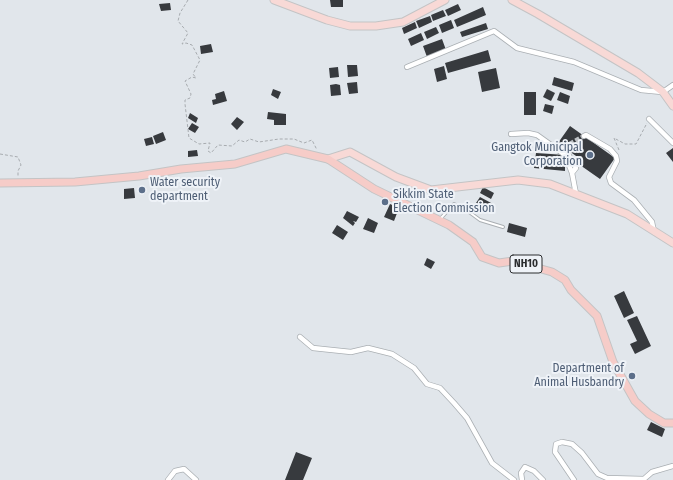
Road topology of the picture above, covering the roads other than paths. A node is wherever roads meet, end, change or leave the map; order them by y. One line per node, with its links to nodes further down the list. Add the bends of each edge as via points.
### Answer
1 (274, 0): 2 (main road, via 350,26 376,26 403,22)
2 (445, 0)
3 (512, 0): 6 (main road, via 638,73)
4 (407, 67): 6 (street, via 494,31 517,48 574,62 641,90)
5 (673, 85): 6 (street)
6 (664, 92): 7 (street); 8 (main road)
7 (673, 100)
8 (673, 106)
9 (649, 119): 12 (street)
10 (511, 134): 15 (street, via 537,135 565,155)
11 (584, 136): 20 (street, via 610,149 616,156 617,161 609,176 610,183 634,200 652,222)
12 (673, 143)
13 (564, 147): 15 (street, via 576,168)
14 (328, 159): 16 (highway, NH10, via 286,149 235,164 139,176 75,182); 17 (main road, via 350,152 396,177 430,190 518,180 550,184); 18 (highway, NH10, via 374,189)
15 (572, 173): 17 (street)
16 (0, 183)
17 (576, 194): 20 (main road, via 627,214)
18 (440, 219): 19 (lane, via 454,204 480,220); 23 (highway, NH10, via 473,242 482,257 499,263 512,260 552,272 565,280 571,290 597,316 613,362 635,401 664,423)
19 (503, 227)
20 (654, 232): 21 (main road)
21 (673, 243)
22 (300, 337): 27 (street, via 313,348 350,352 368,348 392,354 414,368 427,384 440,388 454,403 467,418 492,463)
23 (673, 423)
24 (673, 466): 30 (street, via 652,472 644,479 607,478 598,474 572,444 556,444 555,452)
25 (168, 480): 26 (street, via 174,471 184,470)
26 (196, 480)
27 (514, 480)
28 (522, 480): 29 (street, via 521,473 524,467 534,471)
29 (543, 480)
30 (574, 480)

